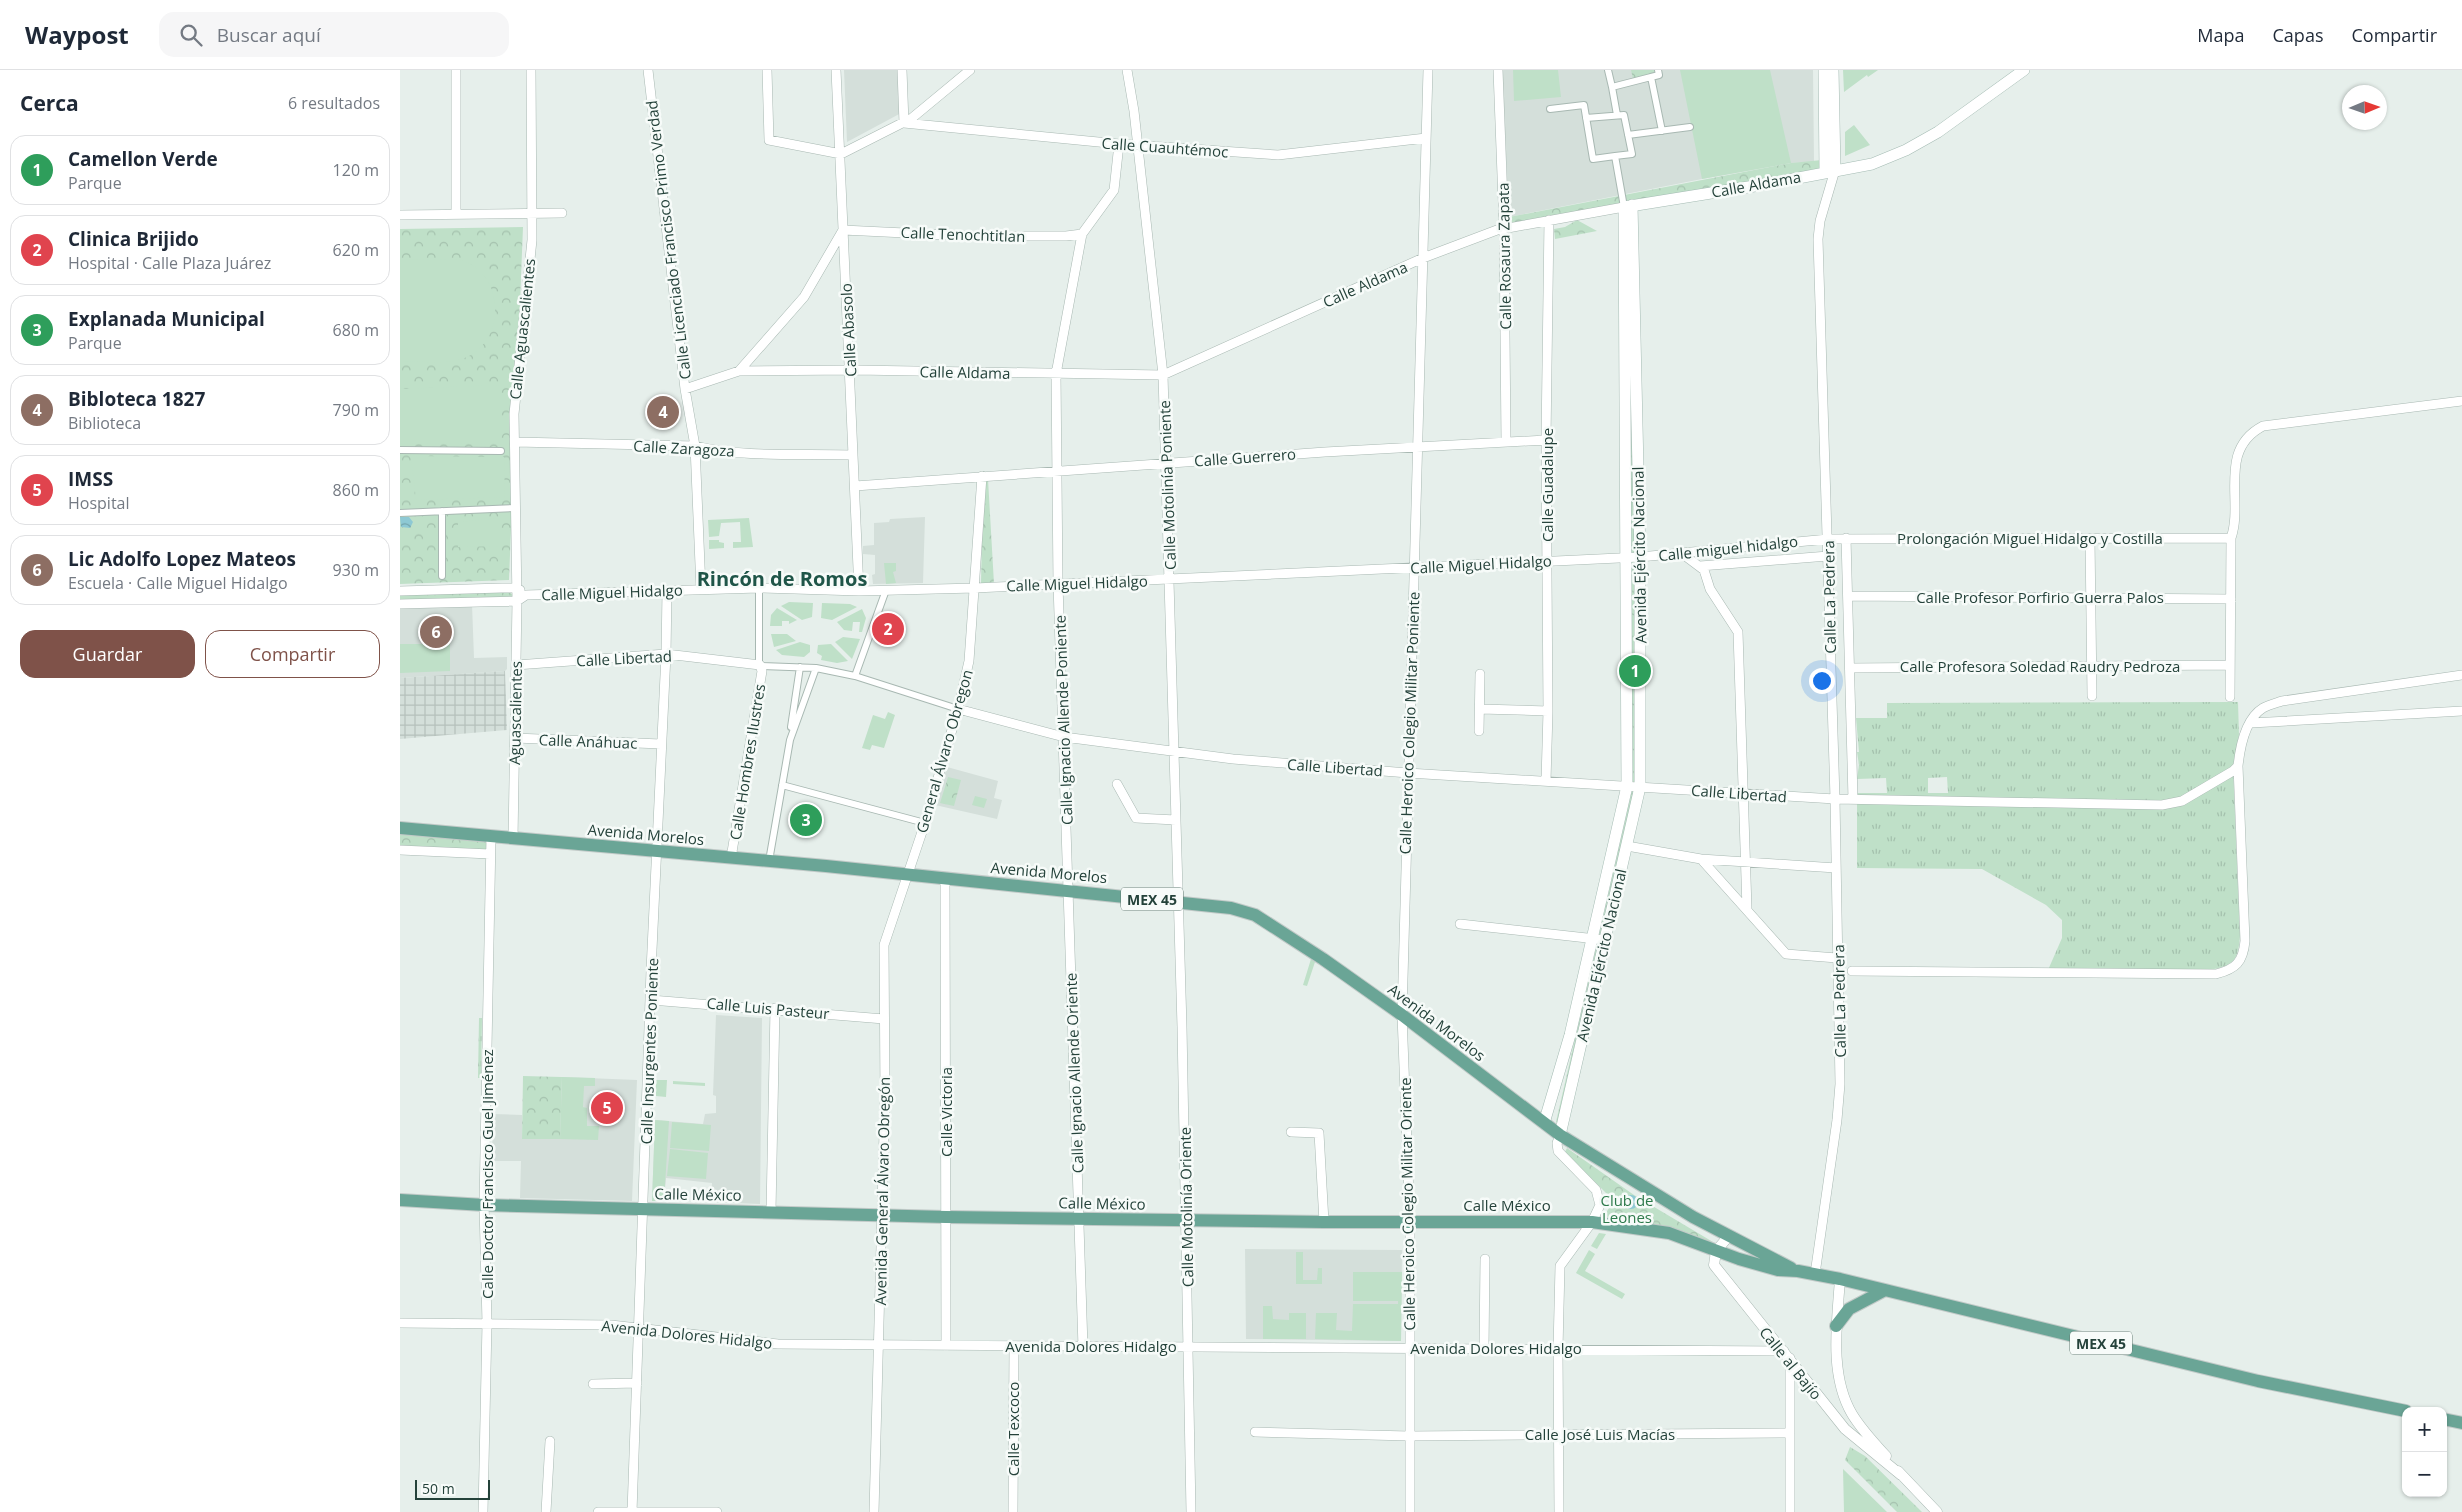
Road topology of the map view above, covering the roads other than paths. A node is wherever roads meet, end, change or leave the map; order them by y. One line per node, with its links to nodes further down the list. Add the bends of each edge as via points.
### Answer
1 (456, 70): 33 (street)
2 (531, 70): 34 (street, Calle Aguascalientes)
3 (648, 70): 45 (street, Calle Licenciado Francisco Primo Verdad)
4 (767, 70): 28 (street, via 769,140)
5 (836, 70): 28 (street, Calle Abasolo)
6 (902, 70): 21 (street)
7 (970, 70): 21 (street)
8 (1127, 70): 27 (street, Calle Motolinía Poniente)
9 (1428, 70): 25 (street, Calle Heroico Colegio Militar Poniente)
10 (1498, 70): 37 (street, Calle Rosaura Zapata)
11 (1608, 70): 17 (street)
12 (1658, 70): 16 (street, via 1659,75)
13 (1824, 70): 30 (main road, Calle La Pedrera)
14 (1833, 70): 30 (main road, Calle La Pedrera)
15 (2024, 70): 30 (main road, Calle Aldama, via 1938,132 1906,150 1872,164)
16 (1650, 77): 17 (street); 23 (street)
17 (1612, 87): 19 (street)
18 (1550, 109): 20 (street, via 1584,105)
19 (1616, 115): 20 (street); 24 (street, via 1624,115)
20 (1586, 118): 29 (street, via 1593,159)
21 (904, 123): 26 (street, Calle Cuauhtémoc); 28 (street)
22 (1690, 127): 23 (street)
23 (1662, 131): 24 (street)
24 (1628, 136): 29 (street, via 1632,154)
25 (1426, 138): 27 (street, Calle Cuauhtémoc, via 1278,155); 40 (street, Calle Heroico Colegio Militar Poniente)
26 (1119, 144): 27 (street, Calle Cuauhtémoc); 39 (street, Calle Ignacio Allende Poniente, via 1114,190)
27 (1138, 144): 44 (street, Calle Motolinía Poniente)
28 (841, 154): 38 (street, Calle Abasolo)
29 (1615, 156): 31 (street)
30 (1830, 171): 31 (main road, Calle Aldama); 64 (street, Calle La Pedrera, via 1818,239)
31 (1628, 206): 36 (street, Calle Aldama); 69 (main road, Avenida Ejército Nacional); 70 (main road, Avenida Ejército Nacional)
32 (562, 213): 34 (street)
33 (456, 214): 34 (street); 35 (street)
34 (533, 214): 49 (street, Calle Aguascalientes, via 514,401)
35 (400, 215)
36 (1549, 220): 37 (street, Calle Aldama); 47 (street, Calle Guadalupe)
37 (1504, 228): 40 (street, Calle Aldama); 48 (street, Calle Rosaura Zapata)
38 (844, 230): 39 (street, Calle Tenochtitlan, via 967,236); 41 (street, Calle Abasolo); 42 (street, via 804,297)
39 (1082, 234): 43 (street, Calle Ignacio Allende Poniente)
40 (1422, 258): 44 (street, Calle Aldama); 51 (street, Calle Heroico Colegio Militar Poniente)
41 (850, 370): 42 (street, Calle Aldama); 43 (street, Calle Aldama); 54 (street, Calle Abasolo)
42 (738, 371): 45 (street, Calle Aldama)
43 (1056, 374): 44 (street, Calle Aldama); 56 (street, Calle Ignacio Allende Poniente)
44 (1163, 375): 55 (street, Calle Motolinía Poniente)
45 (685, 389): 50 (street, Calle Licenciado Francisco Primo Verdad)
46 (2462, 401): 63 (street, via 2263,426 2254,430 2247,437 2235,467)
47 (1546, 440): 48 (street, Calle Guerrero); 71 (street, Calle Guadalupe)
48 (1506, 441): 51 (street, Calle Guerrero)
49 (515, 442): 50 (street, Calle Zaragoza); 59 (street, Calle Aguascalientes)
50 (695, 446): 54 (street, Calle Zaragoza, via 710,450); 81 (street, Calle Licenciado Francisco Primo Verdad)
51 (1417, 449): 55 (street, Calle Guerrero); 74 (street, Calle Heroico Colegio Militar Poniente)
52 (400, 450): 53 (street)
53 (501, 451)
54 (853, 454): 58 (street, Calle Abasolo)
55 (1166, 463): 56 (street, Calle Guerrero); 76 (street, Calle Motolinía Poniente)
56 (1057, 471): 57 (street, Calle Guerrero); 77 (street, Calle Ignacio Allende Poniente)
57 (982, 476): 58 (street, Calle Guerrero); 80 (street, General Álvaro Obregon)
58 (855, 486): 85 (street, Calle Abasolo)
59 (516, 508): 60 (street); 78 (street, Calle Aguascalientes)
60 (442, 511): 61 (street); 75 (street)
61 (400, 513)
62 (1846, 538): 64 (street, Prolongación Miguel Hidalgo y Costilla); 65 (street, Prolongación Miguel Hidalgo y Costilla); 87 (street)
63 (2231, 538): 65 (street, Prolongación Miguel Hidalgo y Costilla); 89 (street)
64 (1828, 539): 66 (street, Calle miguel hidalgo); 68 (street, Calle La Pedrera)
65 (2090, 539): 88 (street)
66 (1771, 544): 67 (street, Calle miguel hidalgo); 72 (street)
67 (1680, 552): 70 (street, Calle miguel hidalgo); 73 (street)
68 (1828, 556): 72 (street); 124 (street, Calle La Pedrera)
69 (1627, 557): 70 (street, Calle miguel hidalgo); 71 (street, Calle Miguel Hidalgo); 121 (main road, Avenida Ejército Nacional)
70 (1640, 557): 122 (main road, Avenida Ejército Nacional)
71 (1547, 560): 74 (street, Calle Miguel Hidalgo); 108 (street, Calle Guadalupe)
72 (1769, 560): 73 (street)
73 (1700, 566): 123 (street, via 1710,589 1738,632)
74 (1413, 569): 76 (street, Calle Miguel Hidalgo); 117 (street, Calle Heroico Colegio Militar Poniente)
75 (442, 576)
76 (1170, 580): 77 (street, Calle Miguel Hidalgo); 115 (street, Calle Motolinía Poniente)
77 (1058, 584): 80 (street, Calle Miguel Hidalgo); 111 (street, Calle Ignacio Allende Poniente)
78 (517, 588): 84 (street); 86 (street, Calle Miguel Hidalgo); 90 (street, Aguascalientes)
79 (759, 588): 81 (street, Calle Miguel Hidalgo); 85 (street, Calle Miguel Hidalgo); 94 (street)
80 (976, 588): 83 (street, Calle Miguel Hidalgo); 105 (street, General Álvaro Obregon, via 969,661)
81 (701, 589): 82 (street, Calle Miguel Hidalgo)
82 (667, 590): 86 (street, Calle Miguel Hidalgo); 92 (street, Calle Insurgentes Poniente)
83 (886, 590): 85 (street, Calle Miguel Hidalgo); 102 (street)
84 (400, 591)
85 (859, 591)
86 (526, 595): 90 (street, Calle Miguel Hidalgo)
87 (1848, 596): 88 (street, Calle Profesor Porfirio Guerra Palos); 99 (street)
88 (2091, 597): 89 (street, Calle Profesor Porfirio Guerra Palos); 96 (street)
89 (2231, 599): 95 (street)
90 (517, 601): 91 (street); 93 (street, Aguascalientes)
91 (400, 604)
92 (666, 654): 93 (street, Calle Libertad); 94 (street, Calle Libertad); 114 (street, Calle Insurgentes Poniente)
93 (516, 665): 112 (street, Aguascalientes)
94 (760, 665): 97 (street); 135 (street, Calle Hombres Ilustres, via 762,671)
95 (2230, 665): 96 (street, Calle Profesora Soledad Raudry Pedroza); 104 (street)
96 (2092, 666): 99 (street, Calle Profesora Soledad Raudry Pedroza); 103 (street)
97 (800, 667): 98 (street); 113 (street)
98 (816, 668): 102 (street); 113 (street)
99 (1850, 668): 125 (street)
100 (1480, 674): 106 (street)
101 (2462, 674): 109 (street, via 2282,702 2262,708)
102 (855, 676): 105 (street)
103 (2092, 696)
104 (2230, 697)
105 (958, 709): 111 (street, Calle Libertad); 127 (street, General Álvaro Obregon)
106 (1480, 709): 108 (street); 110 (street)
107 (2462, 711): 109 (street)
108 (1548, 712): 118 (street, Calle Guadalupe)
109 (2251, 723): 116 (street, via 2241,744)
110 (1479, 731)
111 (1064, 737): 115 (street, Calle Libertad); 142 (street, Calle Ignacio Allende Poniente)
112 (514, 738): 114 (street, Calle Anáhuac); 130 (street, Aguascalientes)
113 (790, 740): 120 (street)
114 (661, 744): 133 (street, Calle Insurgentes Poniente)
115 (1174, 750): 117 (street, Calle Libertad, via 1233,759); 126 (street, Calle Motolinía Poniente)
116 (2238, 766): 125 (street, Calle Libertad, via 2173,804); 149 (street, via 2245,941 2239,964 2230,970 2216,974)
117 (1408, 773): 118 (street, Calle Libertad); 152 (street, Calle Heroico Colegio Militar Poniente)
118 (1546, 781): 121 (street, Calle Libertad)
119 (1117, 784): 126 (street, via 1136,818)
120 (782, 785): 127 (street); 137 (street)
121 (1627, 786): 122 (street, Calle Libertad); 146 (main road, Avenida Ejército Nacional)
122 (1640, 787): 123 (street, Calle Libertad); 131 (main road, Avenida Ejército Nacional)
123 (1744, 793): 124 (street, Calle Libertad); 138 (street)
124 (1835, 799): 125 (street, Calle Libertad); 139 (street, Calle La Pedrera)
125 (1853, 799)
126 (1176, 820): 143 (street, Calle Motolinía Poniente)
127 (925, 823): 140 (street, General Álvaro Obregon)
128 (400, 828): 129 (main road, Avenida Morelos / MEX 45)
129 (491, 837): 130 (main road, Avenida Morelos / MEX 45); 134 (street, Calle Doctor Francisco Guel Jiménez)
130 (513, 839): 133 (main road, Avenida Morelos / MEX 45)
131 (1627, 846): 136 (street); 147 (main road, Avenida Ejército Nacional)
132 (400, 850): 134 (street)
133 (657, 851): 135 (main road, Avenida Morelos / MEX 45); 150 (street, Calle Insurgentes Poniente)
134 (490, 854): 160 (street, Calle Doctor Francisco Guel Jiménez)
135 (731, 858): 137 (main road, Avenida Morelos / MEX 45)
136 (1700, 859): 138 (street); 144 (street)
137 (769, 861): 140 (main road, Avenida Morelos / MEX 45)
138 (1744, 862): 139 (street); 144 (street)
139 (1836, 868): 148 (street, Calle La Pedrera)
140 (908, 875): 141 (main road, Avenida Morelos / MEX 45); 153 (street, Avenida General Álvaro Obregón, via 884,945)
141 (945, 879): 142 (main road, Avenida Morelos / MEX 45); 164 (street, Calle Victoria)
142 (1068, 890): 143 (main road, Avenida Morelos / MEX 45); 165 (street, Calle Ignacio Allende Oriente)
143 (1178, 902): 152 (main road, Avenida Morelos / MEX 45, via 1232,908 1255,915); 166 (street, Calle Motolinía Oriente)
144 (1747, 909): 148 (street, via 1781,951 1791,956)
145 (1460, 924): 146 (street)
146 (1592, 938): 147 (street); 154 (main road, Avenida Ejército Nacional)
147 (1605, 940): 155 (main road, Avenida Ejército Nacional)
148 (1838, 958): 174 (street, Calle La Pedrera, via 1839,1101)
149 (1852, 971)
150 (651, 1000): 151 (street, Calle Luis Pasteur); 161 (street, Calle Insurgentes Poniente)
151 (774, 1008): 153 (street, Calle Luis Pasteur); 162 (street)
152 (1402, 1015): 156 (main road, Avenida Morelos / MEX 45); 168 (street, Calle Heroico Colegio Militar Oriente)
153 (884, 1018): 163 (street, Avenida General Álvaro Obregón)
154 (1570, 1035): 155 (main road); 156 (main road, Avenida Ejército Nacional)
155 (1582, 1039): 158 (main road, Avenida Ejército Nacional)
156 (1544, 1123): 158 (main road, Avenida Morelos / MEX 45)
157 (1291, 1132): 167 (street, via 1319,1133)
158 (1560, 1135): 169 (street, via 1558,1151 1596,1190 1599,1198 1600,1205); 170 (main road, Avenida Morelos / MEX 45)
159 (400, 1200): 160 (main road, Calle México / MEX 45)
160 (484, 1205): 161 (main road, Calle México / MEX 45); 178 (street, Calle Doctor Francisco Guel Jiménez)
161 (643, 1209): 162 (main road, Calle México / MEX 45); 180 (street, Calle Insurgentes Poniente)
162 (771, 1211): 163 (main road, Calle México / MEX 45)
163 (883, 1214): 164 (main road, Calle México / MEX 45); 181 (street, Avenida General Álvaro Obregón)
164 (946, 1217): 165 (main road, Calle México / MEX 45); 183 (street, Calle Victoria)
165 (1078, 1219): 166 (main road, Calle México / MEX 45); 185 (street, Calle Ignacio Allende Oriente)
166 (1186, 1221): 167 (main road, Calle México / MEX 45); 182 (street, Calle Motolinía Oriente)
167 (1324, 1222): 168 (main road, Calle México / MEX 45)
168 (1410, 1222): 169 (main road, Calle México / MEX 45); 186 (street, Calle Heroico Colegio Militar Oriente)
169 (1592, 1222): 171 (main road, Calle México / MEX 45, via 1669,1233); 188 (street, via 1560,1266)
170 (1728, 1237): 171 (street); 173 (main road, Avenida Morelos / MEX 45)
171 (1716, 1251): 173 (main road, Calle México / MEX 45, via 1778,1270); 189 (street, Calle al Bajío, via 1714,1265)
172 (1486, 1259): 187 (street)
173 (1798, 1271): 174 (main road, MEX 45)
174 (1815, 1274): 175 (main road, MEX 45)
175 (1840, 1279): 176 (main road, MEX 45); 179 (street)
176 (1885, 1290): 179 (main road, via 1848,1309); 192 (main road, MEX 45, via 2258,1381)
177 (400, 1323): 178 (street, Avenida Dolores Hidalgo)
178 (487, 1323): 180 (street, Avenida Dolores Hidalgo); 202 (street, Calle Doctor Francisco Guel Jiménez)
179 (1836, 1326): 200 (street, via 1838,1374 1848,1405)
180 (639, 1328): 181 (street, Avenida Dolores Hidalgo, via 778,1344); 190 (street, Calle Insurgentes Poniente)
181 (878, 1345): 183 (street, Avenida Dolores Hidalgo); 206 (street, Avenida General Álvaro Obregón)
182 (1188, 1345): 185 (street, Avenida Dolores Hidalgo); 186 (street, Avenida Dolores Hidalgo); 208 (street, Calle Motolinía Oriente)
183 (946, 1346): 184 (street, Avenida Dolores Hidalgo)
184 (1014, 1346): 185 (street, Avenida Dolores Hidalgo); 207 (street, Calle Texcoco)
185 (1083, 1347)
186 (1409, 1348): 187 (street, Avenida Dolores Hidalgo); 198 (street, Calle Heroico Colegio Militar Oriente)
187 (1484, 1349): 188 (street, Avenida Dolores Hidalgo)
188 (1558, 1349): 189 (street, Avenida Dolores Hidalgo); 197 (street)
189 (1787, 1354): 196 (street); 200 (street, Calle al Bajío, via 1845,1429)
190 (637, 1383): 191 (street); 201 (street, Calle Insurgentes Poniente)
191 (593, 1384)
192 (2402, 1411)
193 (2447, 1420): 194 (main road)
194 (2462, 1423)
195 (1255, 1432): 198 (street, Calle José Luis Macías)
196 (1790, 1433): 197 (street, Calle José Luis Macías); 211 (street)
197 (1560, 1435): 198 (street, Calle José Luis Macías); 210 (street)
198 (1409, 1436): 209 (street, Calle Heroico Colegio Militar Oriente)
199 (550, 1441): 203 (street)
200 (1901, 1475): 212 (street)
201 (632, 1511): 204 (street); 205 (street)
202 (483, 1512)
203 (546, 1512)
204 (598, 1512)
205 (717, 1512)
206 (874, 1512)
207 (1013, 1512)
208 (1191, 1512)
209 (1410, 1512)
210 (1559, 1512)
211 (1790, 1512)
212 (1937, 1512)

